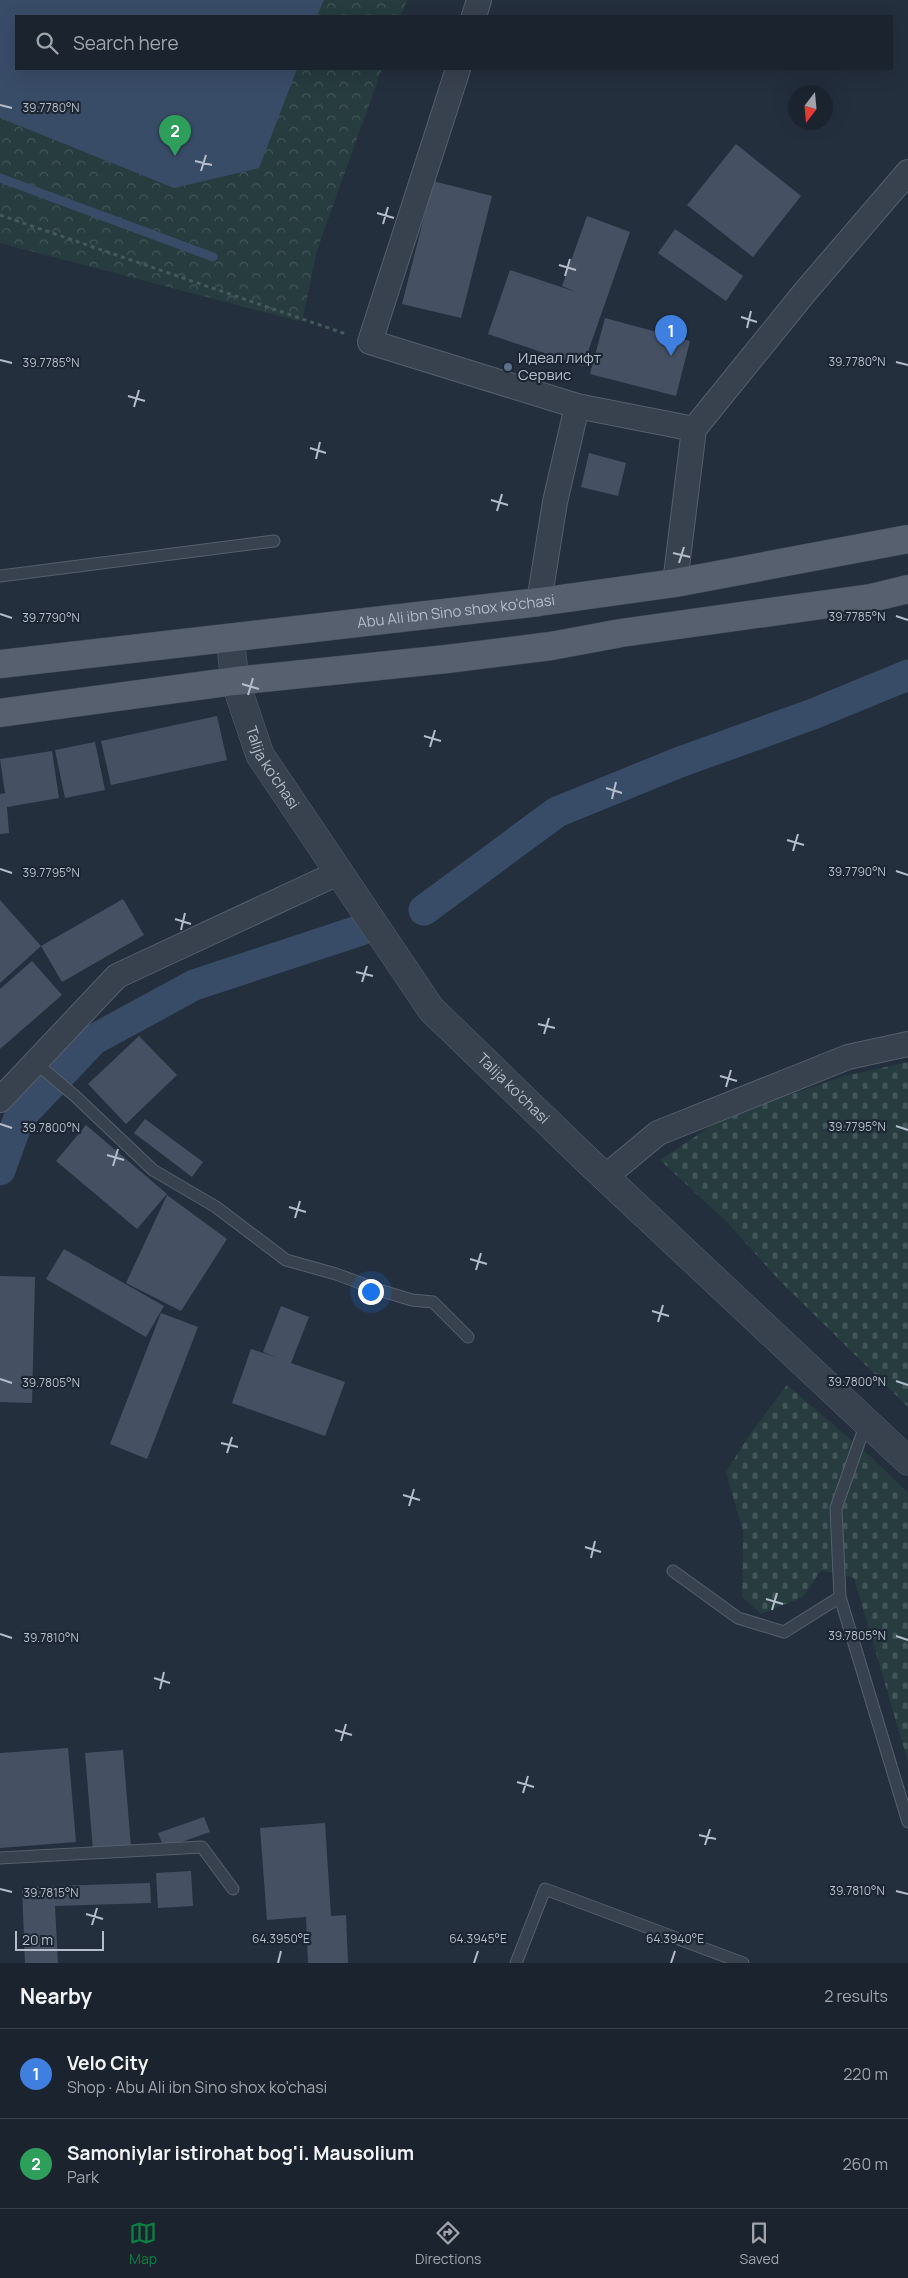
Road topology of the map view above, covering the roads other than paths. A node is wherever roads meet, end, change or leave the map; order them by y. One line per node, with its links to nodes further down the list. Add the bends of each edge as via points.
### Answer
1 (479, 0): 2 (street)
2 (474, 15)
3 (458, 70): 5 (street, via 370,342)
4 (908, 172): 6 (street)
5 (577, 406): 6 (street); 13 (street, via 555,502)
6 (694, 429): 10 (street)
7 (908, 539): 10 (main road, Abu Ali ibn Sino shox ko'chasi)
8 (274, 541): 9 (lane)
9 (0, 576)
10 (675, 583): 12 (main road, Abu Ali ibn Sino shox ko'chasi)
11 (908, 589): 14 (main road, via 871,598)
12 (615, 591): 13 (main road, Abu Ali ibn Sino shox ko'chasi); 14 (main road)
13 (539, 602): 15 (main road, Abu Ali ibn Sino shox ko'chasi)
14 (621, 633): 17 (main road, via 456,658)
15 (230, 638): 16 (main road, Abu Ali ibn Sino shox ko'chasi); 17 (street, Talija ko'chasi)
16 (0, 664)
17 (235, 681): 18 (main road); 19 (street, Talija ko'chasi, via 260,755)
18 (0, 713)
19 (340, 872): 21 (street, via 117,976); 23 (street, Talija ko'chasi, via 430,1009)
20 (908, 1044): 23 (street, via 848,1057 658,1133)
21 (36, 1063): 22 (street); 24 (lane, via 153,1170 216,1207 286,1260 412,1300 433,1302)
22 (0, 1100)
23 (605, 1177): 25 (street, Talija ko'chasi)
24 (468, 1337)
25 (866, 1422): 26 (street, Talija ko'chasi); 28 (lane, via 836,1508)
26 (908, 1461)
27 (673, 1571): 28 (lane, via 738,1618 784,1632)
28 (840, 1597): 29 (lane)
29 (908, 1822)
30 (0, 1858): 31 (lane, via 202,1847)
31 (233, 1890)
32 (516, 1963): 33 (lane, via 544,1889)
33 (743, 1963)

